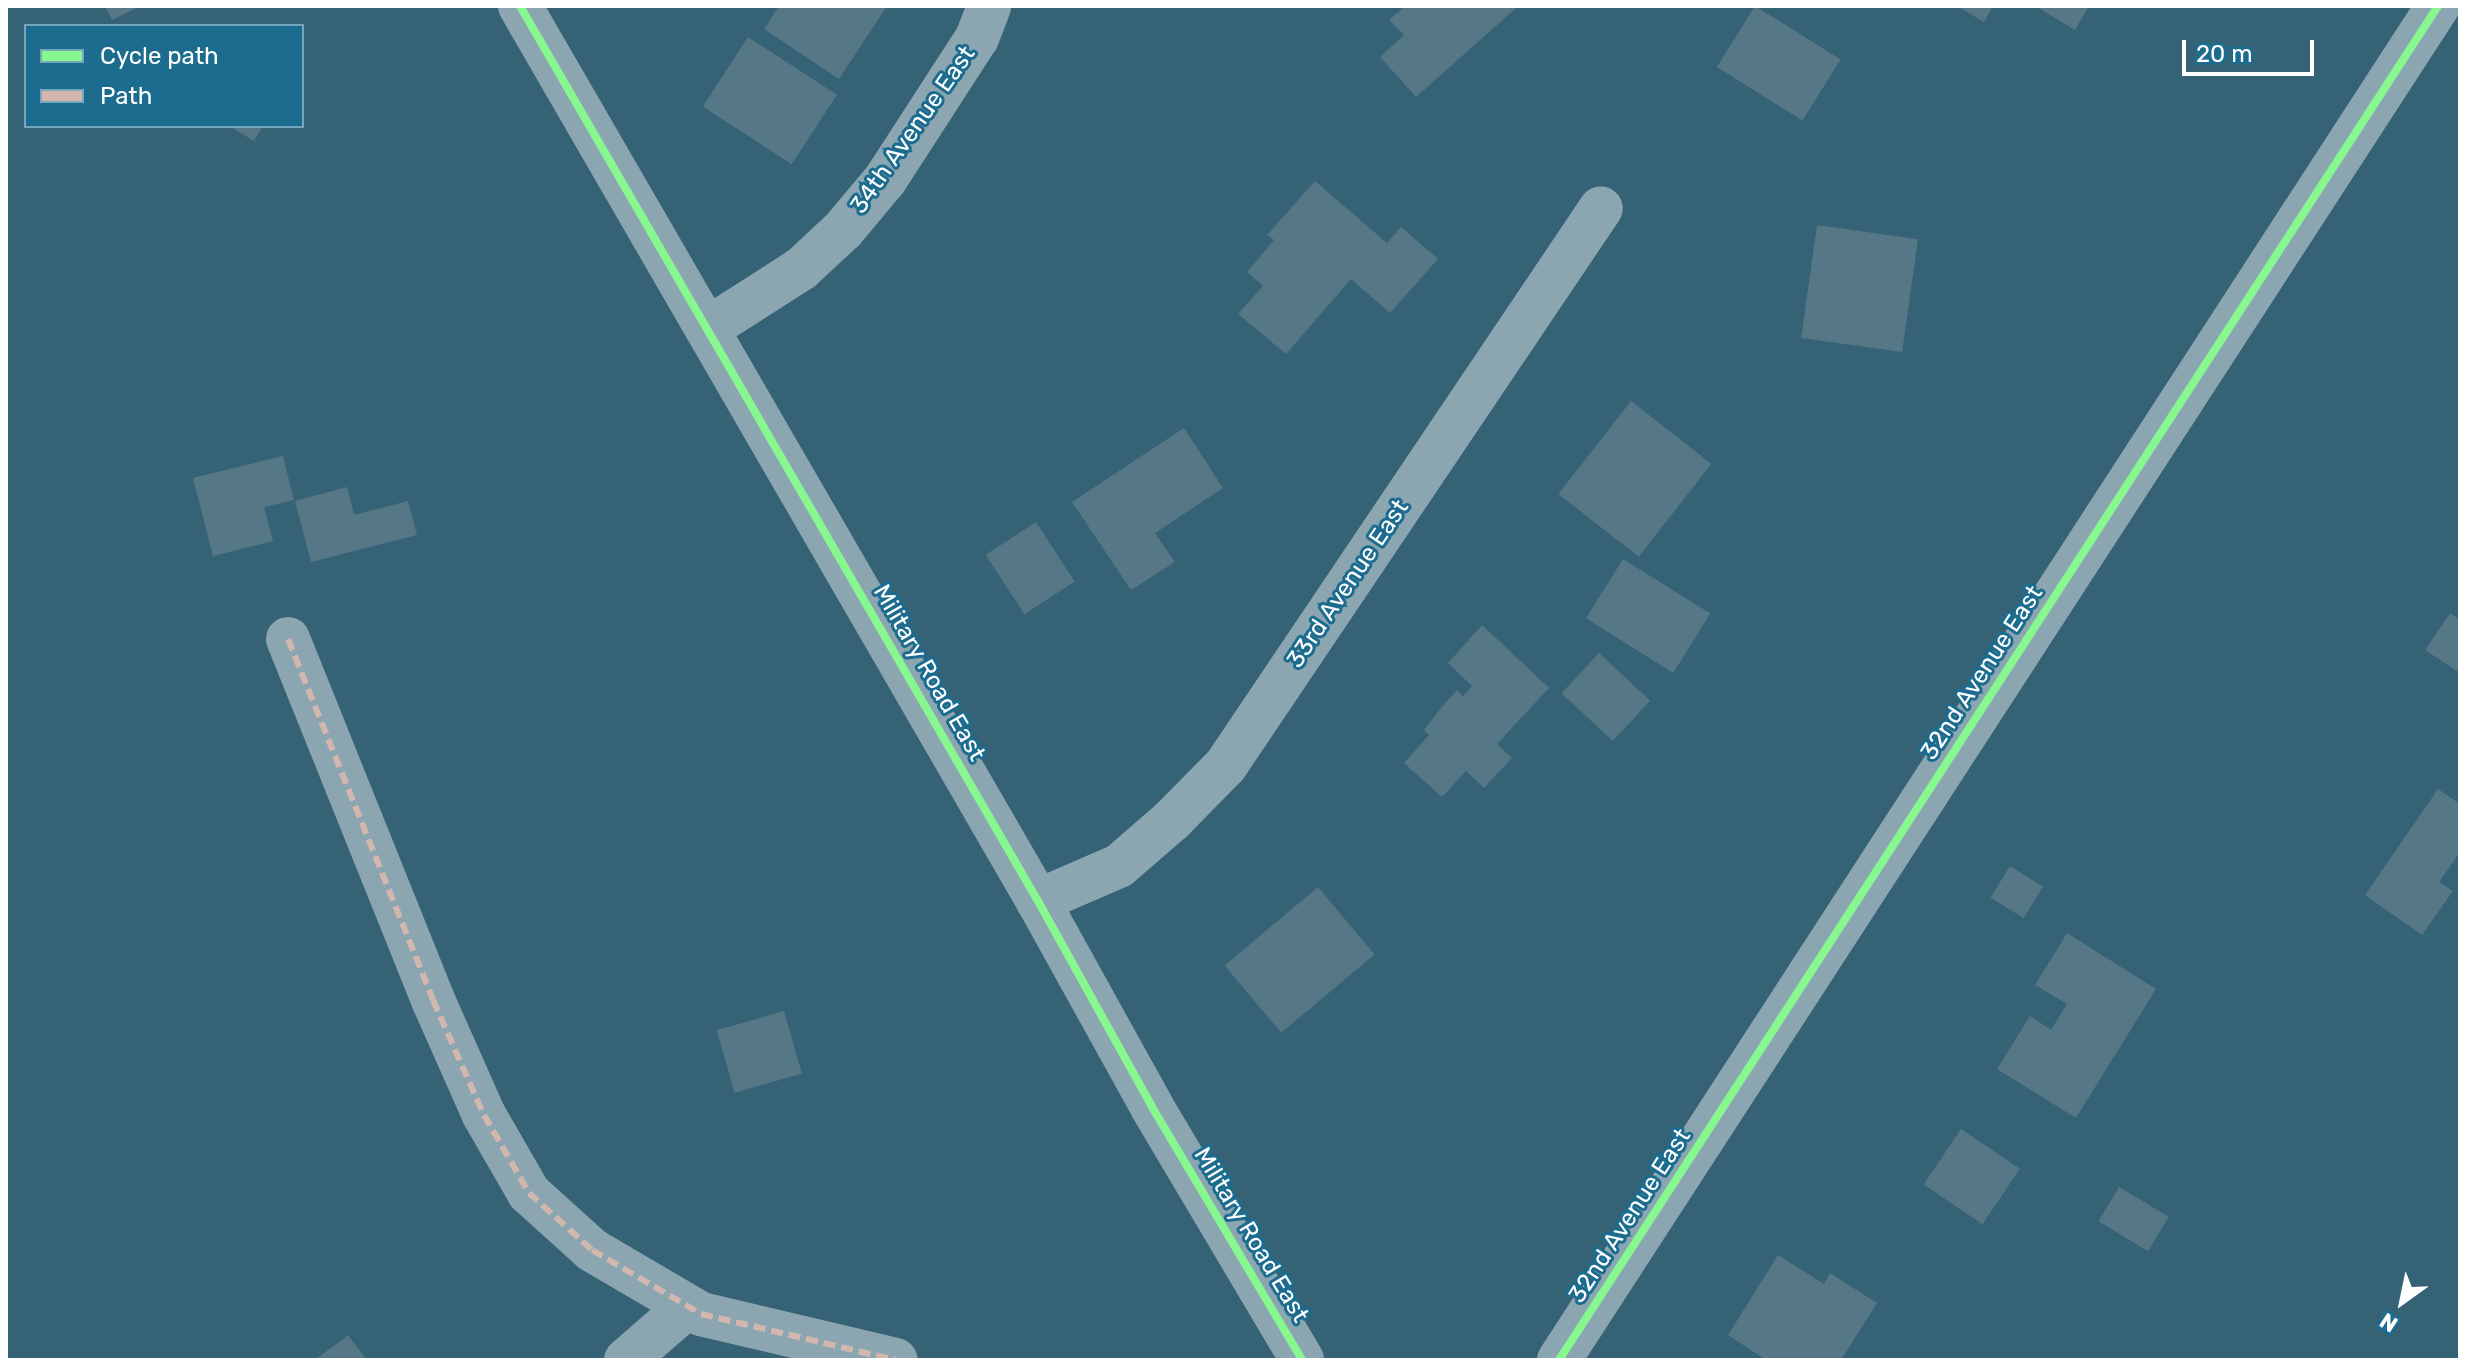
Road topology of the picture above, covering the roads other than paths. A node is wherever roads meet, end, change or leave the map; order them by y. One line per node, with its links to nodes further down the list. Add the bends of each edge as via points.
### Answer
1 (520, 6): 5 (street, Military Road East)
2 (989, 6): 5 (street, 34th Avenue East, via 977,38 885,180 843,230 801,269)
3 (2438, 6): 12 (street, 32nd Avenue East)
4 (1601, 208): 7 (street, 33rd Avenue East, via 1226,765 1119,866)
5 (707, 329): 7 (street, Military Road East)
6 (288, 639): 8 (street, via 433,1000 484,1115 529,1193 592,1250)
7 (1038, 901): 11 (street, Military Road East)
8 (687, 1307): 9 (street); 10 (street)
9 (626, 1360)
10 (896, 1360)
11 (1302, 1360)
12 (1559, 1360)

